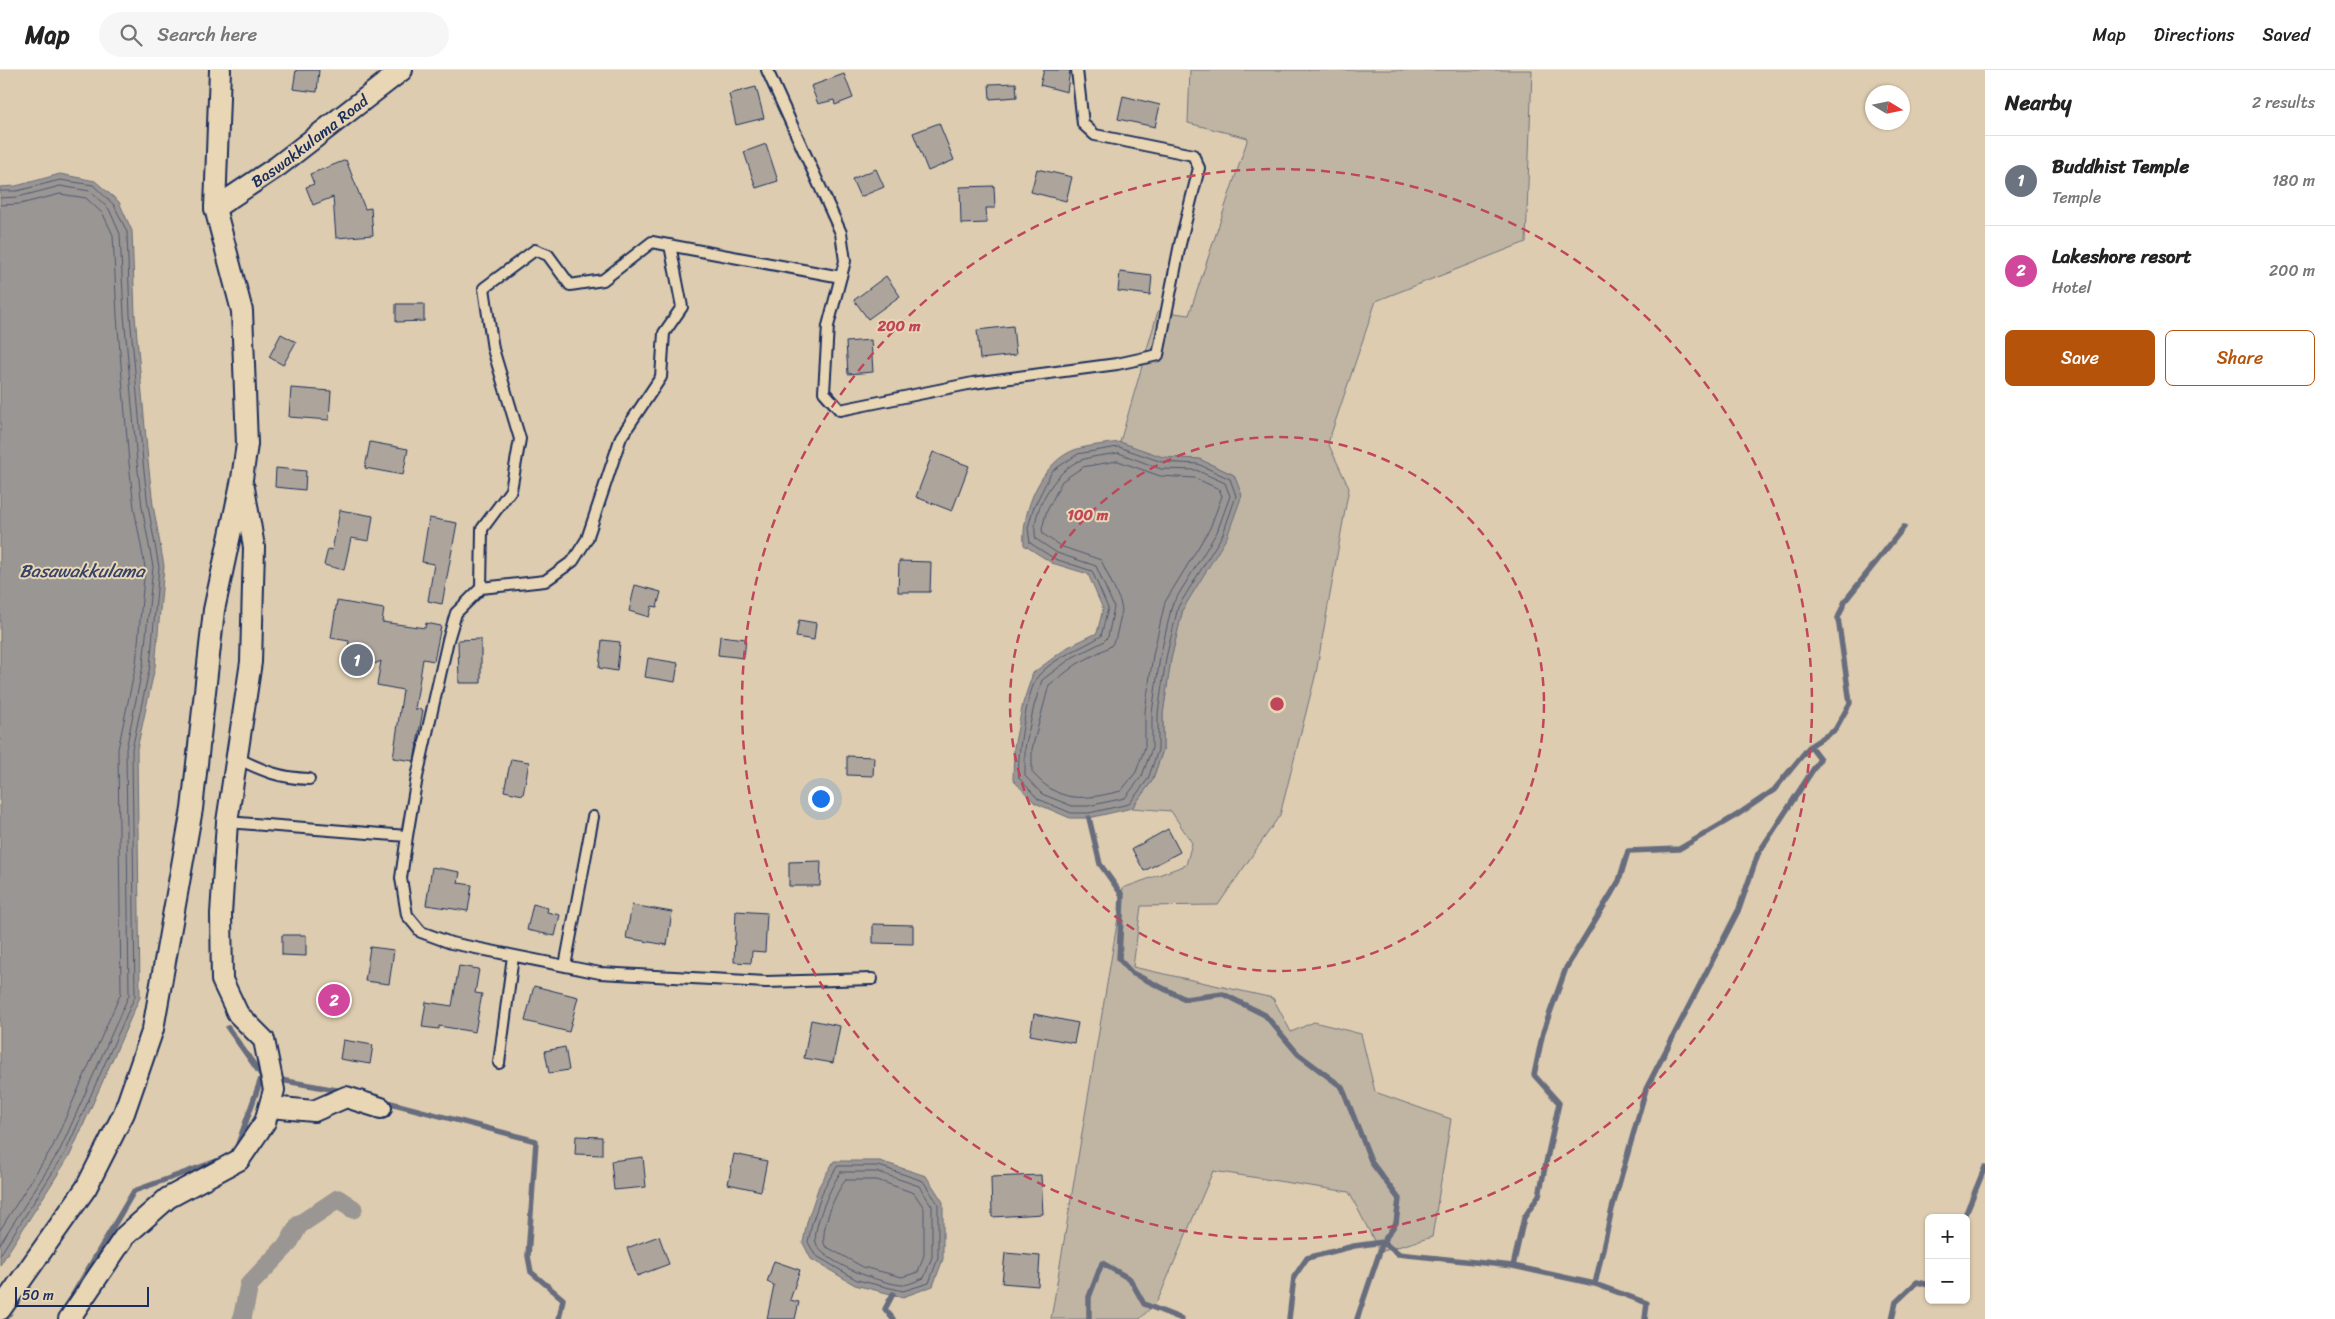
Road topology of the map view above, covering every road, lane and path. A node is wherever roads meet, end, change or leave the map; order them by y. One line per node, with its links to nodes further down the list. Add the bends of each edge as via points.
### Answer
1 (220, 70): 5 (street)
2 (402, 70): 5 (street, Baswakkulama Road, via 278,166)
3 (767, 70): 7 (lane, via 841,233 846,261)
4 (1077, 70): 7 (lane, via 1083,124 1095,135 1193,155 1199,168 1158,355 1117,364 973,383 840,410 824,392 828,326)
5 (215, 208): 8 (street, via 242,311 247,444)
6 (670, 246): 7 (lane); 9 (lane, via 682,307 664,333 661,377 621,437 587,539 572,561 545,581); 9 (lane, via 652,242 603,280 570,285 548,255 535,250 484,288 493,350 520,439 511,490 482,529)
7 (841, 277)
8 (242, 480): 10 (street, via 254,547 252,662); 21 (street, via 214,610 192,809 153,1028 124,1113 86,1188)
9 (481, 588): 14 (lane, via 456,613 450,631)
10 (237, 758): 11 (lane, via 264,772); 13 (street)
11 (309, 779)
12 (593, 817): 16 (lane)
13 (228, 822): 14 (lane); 19 (street, via 221,914 222,980 238,1014 264,1040 274,1090)
14 (407, 836): 15 (lane, via 401,878 407,916 421,932 451,944)
15 (513, 956): 16 (lane); 18 (lane)
16 (565, 966): 17 (lane, via 600,973 766,982)
17 (872, 979)
18 (499, 1062)
19 (270, 1107): 20 (street, via 314,1111 346,1097); 22 (street, via 266,1122 239,1160 168,1198 125,1236)
20 (380, 1108)
21 (0, 1310)
22 (69, 1319)

